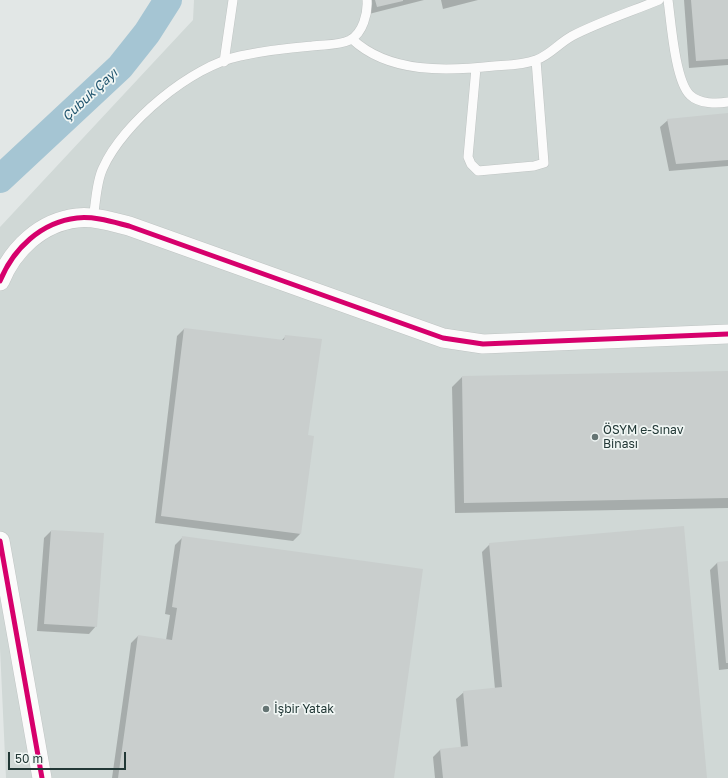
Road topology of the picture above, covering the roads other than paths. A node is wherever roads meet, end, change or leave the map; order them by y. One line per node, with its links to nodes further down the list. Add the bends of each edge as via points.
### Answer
1 (233, 0): 7 (lane)
2 (367, 0): 5 (lane, via 368,9 358,33)
3 (659, 0): 6 (lane, via 571,36 547,55)
4 (668, 0): 9 (lane, via 680,80 689,95 697,100)
5 (352, 39): 7 (lane, via 332,45 238,56); 8 (lane, via 374,54 405,65 455,70)
6 (536, 60): 8 (lane); 8 (lane, via 544,163 534,166 478,171 471,164 468,157)
7 (224, 62): 10 (lane, via 197,73 146,110 120,139 102,170)
8 (476, 68)
9 (728, 102)
10 (93, 218): 11 (street, via 77,218 35,234 6,266); 12 (street, via 129,226 443,338 464,342 483,344)
11 (0, 282)
12 (728, 334)
13 (0, 541): 14 (street)
14 (42, 778)

